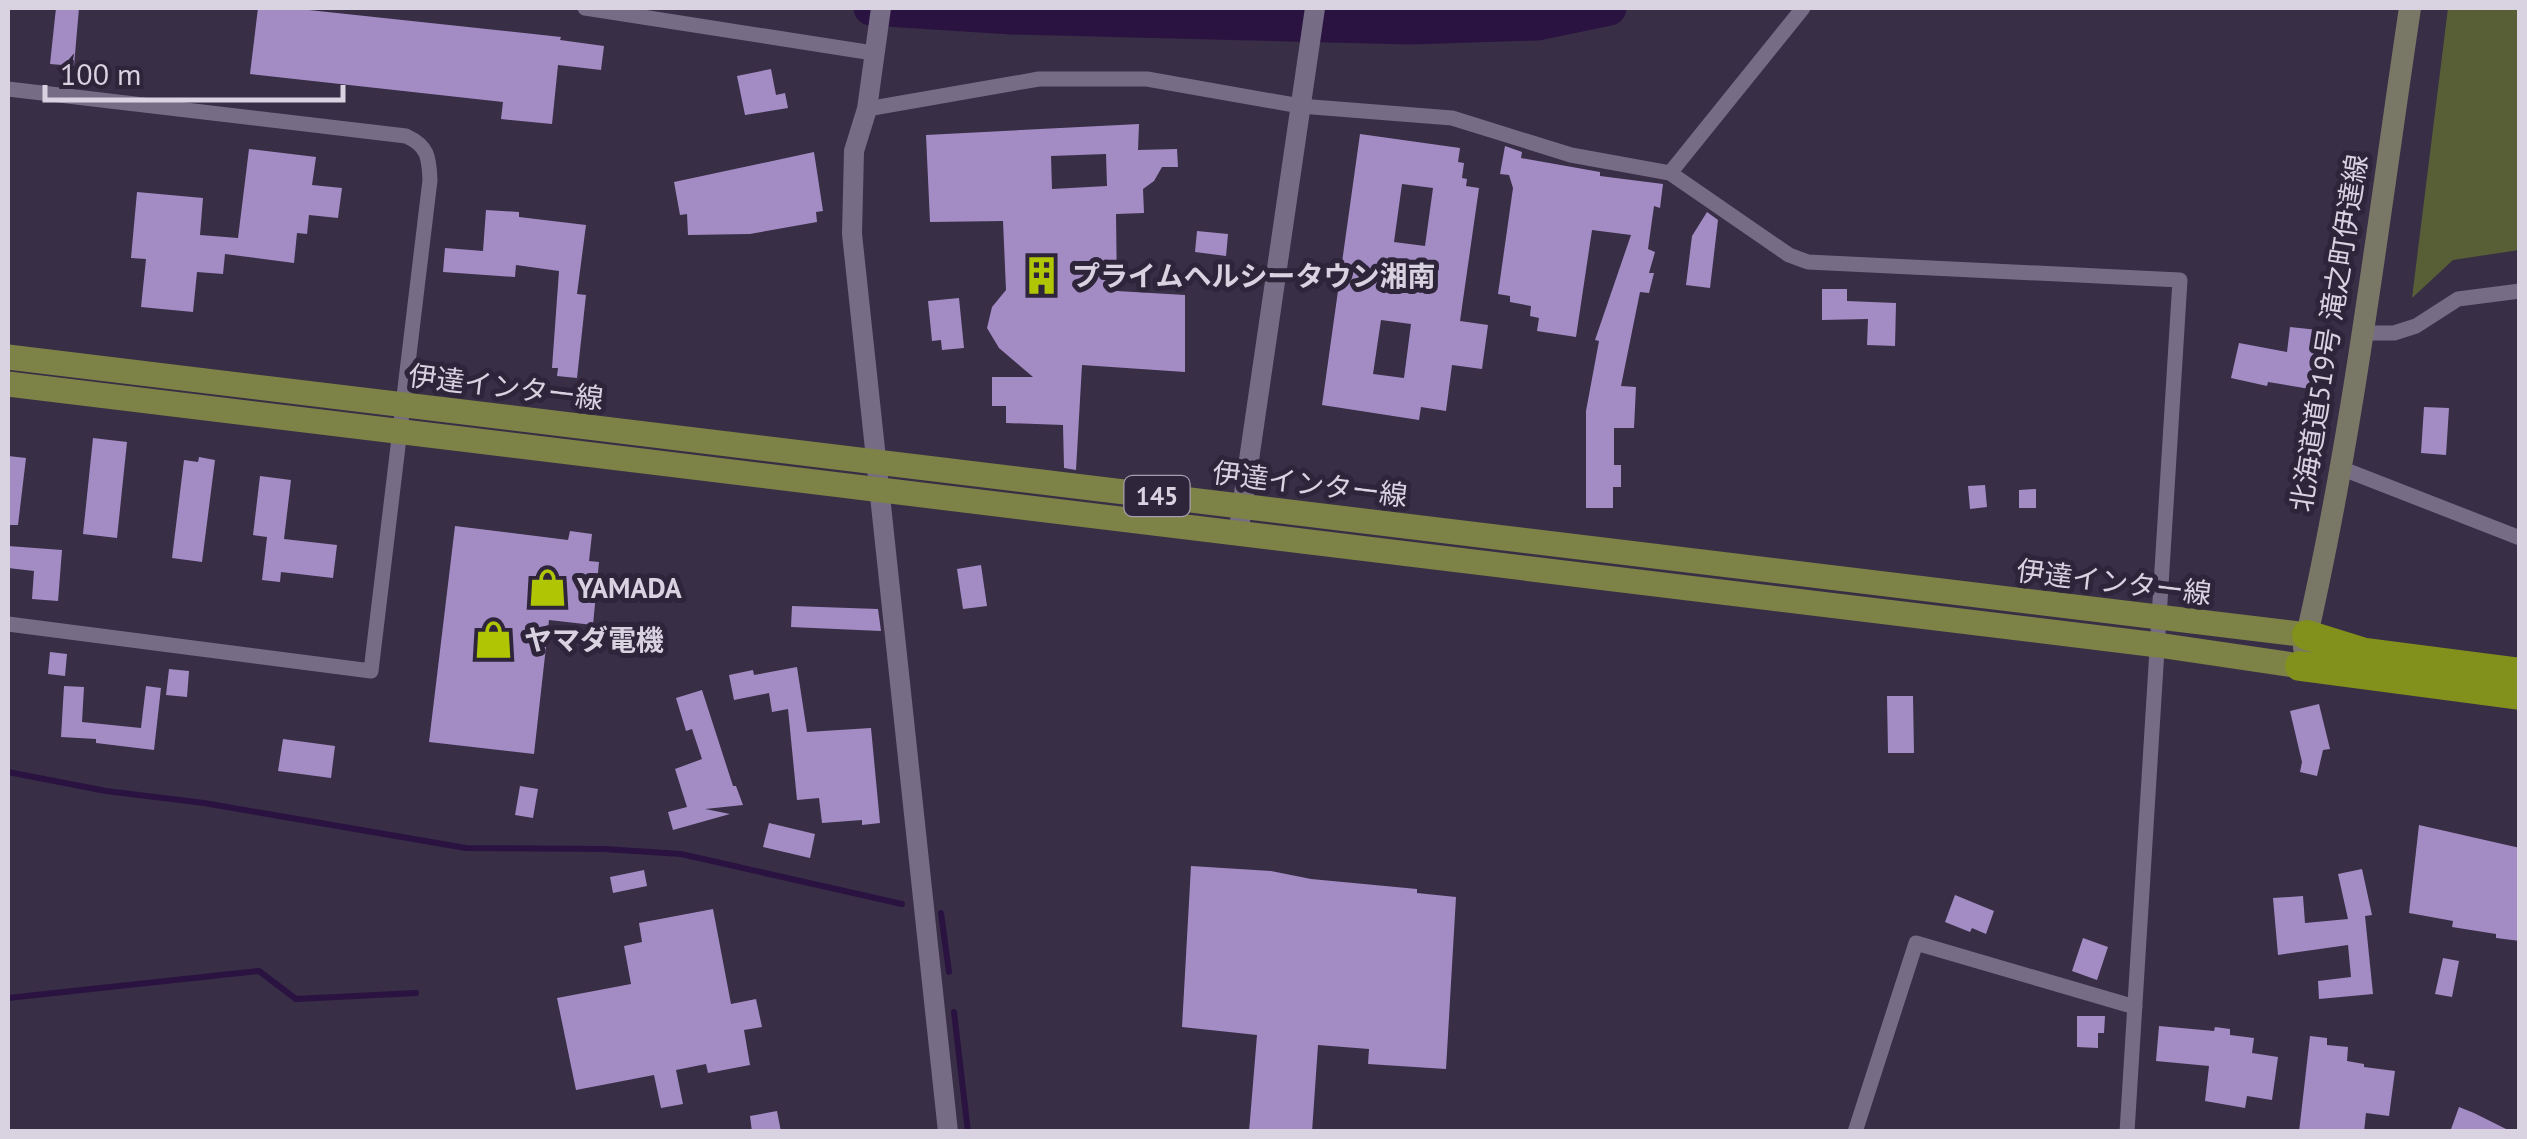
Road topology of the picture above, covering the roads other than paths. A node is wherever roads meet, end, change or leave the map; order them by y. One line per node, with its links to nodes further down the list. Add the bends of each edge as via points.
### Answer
1 (585, 8): 6 (street)
2 (881, 8): 6 (street)
3 (1316, 8): 8 (street)
4 (1803, 8): 10 (street)
5 (2410, 8): 12 (main road, 北海道道519号 滝之町伊達線)
6 (874, 45): 9 (street)
7 (8, 89): 15 (street, via 406,136 420,143 429,154 430,180)
8 (1300, 106): 9 (street, via 1147,79 1038,79); 10 (street, via 1452,118 1571,155); 20 (street)
9 (867, 109): 17 (street, via 854,151 852,234)
10 (1670, 172): 23 (street, via 1808,262 2180,280)
11 (2520, 291): 12 (street, via 2458,299 2394,334)
12 (2361, 333): 18 (main road, 北海道道519号 滝之町伊達線)
13 (8, 357): 15 (main road, 伊達インター線 / 145)
14 (8, 384): 16 (main road, 伊達インター線 / 145)
15 (402, 405): 16 (street); 17 (main road, 伊達インター線 / 145)
16 (399, 433): 19 (main road, 伊達インター線 / 145); 24 (street, via 370,671)
17 (879, 463): 19 (street); 20 (main road, 伊達インター線 / 145)
18 (2338, 467): 22 (street); 25 (main road, 北海道道519号 滝之町伊達線)
19 (880, 491): 21 (main road, 伊達インター線 / 145); 31 (street)
20 (1241, 506): 21 (street); 23 (main road, 伊達インター線 / 145)
21 (1238, 534): 26 (main road, 伊達インター線 / 145)
22 (2520, 538)
23 (2160, 618): 25 (main road, 伊達インター線 / 145); 26 (street)
24 (8, 624)
25 (2307, 635): 27 (main road, 北海道道519号 滝之町伊達線); 28 (highway, via 2364,653)
26 (2158, 645): 27 (main road, 伊達インター線 / 145); 30 (street)
27 (2300, 666): 29 (highway)
28 (2520, 673)
29 (2520, 694)
30 (2135, 1007): 32 (street, via 1916,943); 33 (street)
31 (948, 1132)
32 (1855, 1132)
33 (2127, 1132)

